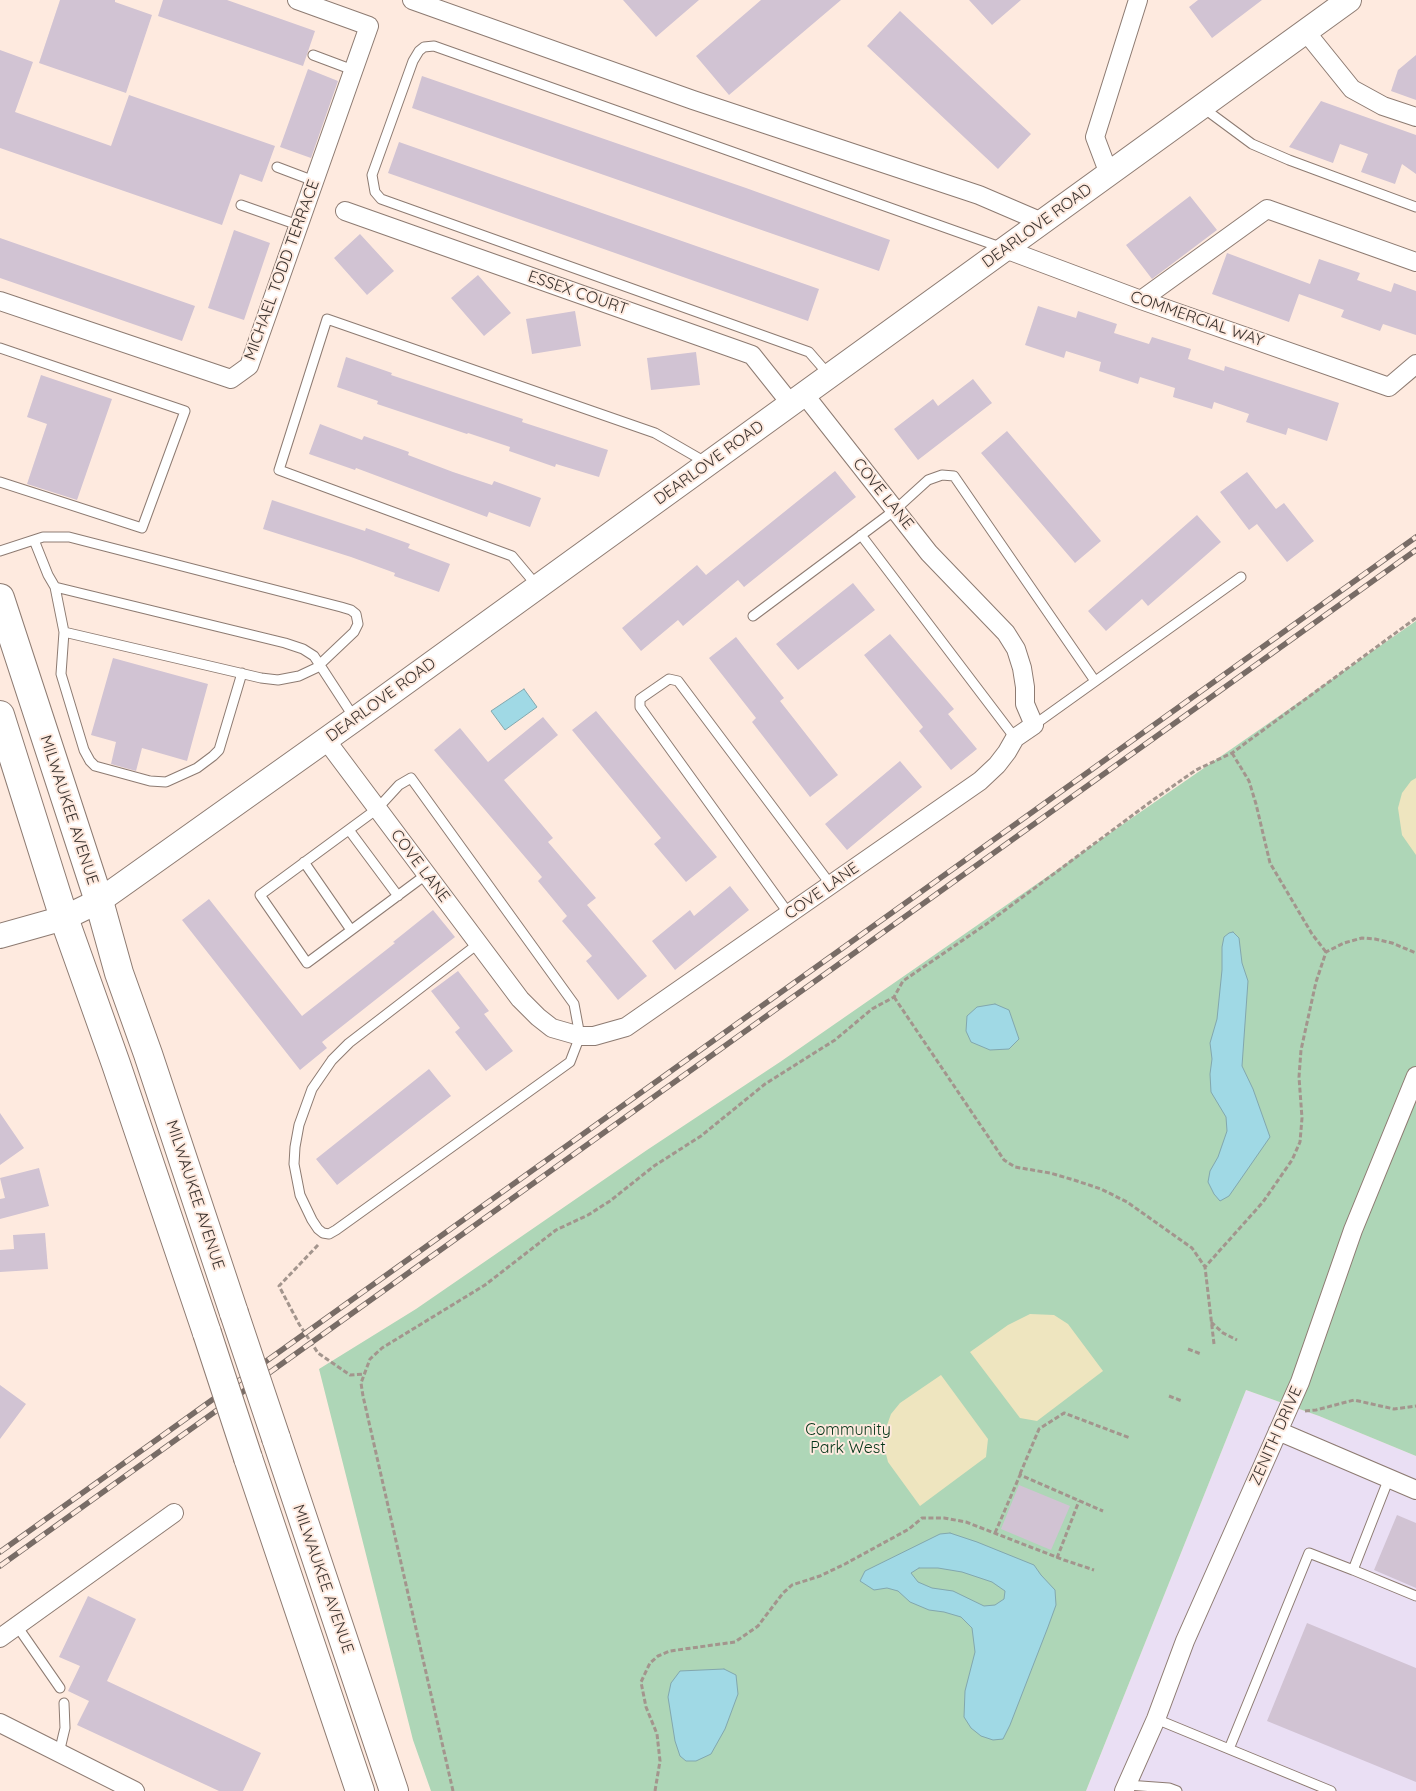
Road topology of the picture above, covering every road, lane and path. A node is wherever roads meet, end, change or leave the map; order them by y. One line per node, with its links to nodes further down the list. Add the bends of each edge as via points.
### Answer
1 (297, 0): 7 (street, MICHAEL TODD TERRACE, via 369,26)
2 (412, 0): 16 (street, via 692,100 979,195)
3 (1138, 0): 11 (street, via 1095,137)
4 (1349, 0): 5 (main road, DEARLOVE ROAD)
5 (1306, 32): 8 (main road, DEARLOVE ROAD); 9 (street, via 1352,89 1382,106)
6 (313, 55): 7 (lane)
7 (354, 70): 12 (street, MICHAEL TODD TERRACE)
8 (1202, 107): 11 (main road, DEARLOVE ROAD); 14 (lane, via 1252,144)
9 (1416, 117)
10 (277, 167): 12 (lane)
11 (1109, 174): 16 (main road, DEARLOVE ROAD)
12 (314, 181): 17 (street, MICHAEL TODD TERRACE)
13 (241, 205): 17 (lane)
14 (1416, 207)
15 (345, 211): 25 (street, ESSEX COURT, via 752,355)
16 (1042, 222): 18 (main road, DEARLOVE ROAD)
17 (298, 225): 21 (street, MICHAEL TODD TERRACE, via 249,366 231,379)
18 (1005, 249): 20 (street, COMMERCIAL WAY); 24 (main road, DEARLOVE ROAD); 24 (lane, via 434,46 419,51 372,175 375,192 381,199 809,352)
19 (1416, 262): 20 (street, via 1267,209)
20 (1141, 300): 23 (street, COMMERCIAL WAY, via 1390,387)
21 (0, 301)
22 (0, 348): 27 (lane, via 184,411 142,528)
23 (1416, 364)
24 (829, 376): 25 (main road, DEARLOVE ROAD)
25 (797, 399): 26 (main road, DEARLOVE ROAD); 28 (street, COVE LANE)
26 (708, 464): 34 (main road, DEARLOVE ROAD); 34 (lane, via 654,433 327,319 279,470 512,556)
27 (0, 482)
28 (895, 510): 29 (lane); 41 (lane, via 928,480 942,475 954,476); 44 (street, COVE LANE, via 929,553 1006,633 1022,668 1024,704)
29 (861, 535): 36 (lane); 45 (lane)
30 (34, 540): 31 (lane); 33 (lane); 39 (lane, via 69,537 352,610 358,624 354,632)
31 (0, 551)
32 (1241, 577): 41 (lane)
33 (55, 587): 38 (lane); 39 (lane, via 285,643 303,649)
34 (538, 587): 43 (main road, DEARLOVE ROAD)
35 (0, 598): 54 (main road, MILWAUKEE AVENUE)
36 (752, 616)
37 (1416, 618): 47 (path)
38 (64, 632): 40 (lane); 40 (lane, via 62,674 86,755 95,766 150,781 166,782 177,778 214,756 221,745)
39 (320, 664): 40 (lane, via 305,674 285,679); 43 (lane)
40 (242, 673)
41 (1095, 681): 44 (lane)
42 (0, 714): 56 (main road, MILWAUKEE AVENUE)
43 (355, 719): 46 (main road, DEARLOVE ROAD)
44 (1034, 725): 45 (street, COVE LANE)
45 (1015, 738): 52 (street, COVE LANE, via 997,765 980,781)
46 (326, 740): 48 (street, COVE LANE); 54 (main road, DEARLOVE ROAD)
47 (1232, 753): 60 (path, via 1249,781 1270,862); 62 (path, via 1196,770 1153,800 985,925 903,981)
48 (378, 809): 49 (lane); 51 (street, COVE LANE); 63 (lane, via 400,785 412,778 574,1004)
49 (348, 830): 50 (lane); 53 (lane)
50 (304, 862): 57 (lane); 57 (lane, via 260,894 270,910 307,963)
51 (427, 874): 53 (lane); 59 (street, COVE LANE)
52 (831, 885): 55 (street, COVE LANE); 55 (lane, via 678,681 669,679 640,699 640,707)
53 (398, 896): 57 (lane)
54 (99, 901): 56 (main road, DEARLOVE ROAD); 101 (main road, MILWAUKEE AVENUE, bridge, via 119,973)
55 (788, 914): 63 (street, COVE LANE, via 626,1027 594,1036)
56 (64, 918): 58 (main road, DEARLOVE ROAD); 100 (main road, MILWAUKEE AVENUE, bridge)
57 (351, 930)
58 (0, 936)
59 (478, 943): 63 (street, COVE LANE, via 538,1017 552,1028); 65 (lane, via 349,1043 332,1060 312,1089 299,1125 294,1164 300,1194 312,1220 318,1229)
60 (1326, 952): 61 (path, via 1362,938 1392,943); 66 (path, via 1301,1050 1300,1142 1292,1160 1263,1202)
61 (1416, 953)
62 (894, 997): 66 (path, via 1004,1160 1014,1167 1074,1180 1127,1202 1192,1248); 72 (path, via 872,1009 835,1040 765,1084 701,1136 610,1200 556,1230 485,1284 382,1348 370,1359)
63 (580, 1036): 65 (lane, via 570,1062)
64 (1416, 1076): 76 (street, ZENITH DRIVE, via 1353,1230)
65 (329, 1234): 72 (path, via 279,1286 318,1353 350,1375)
66 (1205, 1267): 67 (path)
67 (1212, 1322): 68 (path); 69 (path)
68 (1237, 1340)
69 (1214, 1344)
70 (1188, 1349): 71 (path)
71 (1201, 1354)
72 (364, 1374): 102 (path, via 361,1383 368,1425)
73 (1169, 1396): 74 (path)
74 (1182, 1401)
75 (1416, 1406): 76 (path, via 1394,1408 1354,1400 1316,1410)
76 (1290, 1408): 77 (street, ZENITH DRIVE)
77 (1278, 1432): 80 (street); 94 (street, ZENITH DRIVE, via 1185,1641)
78 (1130, 1438): 79 (path, via 1064,1413 1039,1429)
79 (1020, 1475): 82 (path); 85 (path)
80 (1389, 1478): 81 (street); 88 (lane)
81 (1416, 1490)
82 (1079, 1501): 83 (path); 86 (path)
83 (1103, 1511)
84 (174, 1513): 90 (street)
85 (995, 1533): 86 (path); 103 (path, via 966,1522 922,1518 845,1564 792,1585 758,1626 734,1642 670,1651 658,1656 641,1682 646,1707 657,1734 660,1761)
86 (1057, 1558): 87 (path)
87 (1094, 1570)
88 (1352, 1570): 89 (lane); 96 (lane, via 1309,1553)
89 (1416, 1596)
90 (17, 1626): 91 (street); 92 (lane)
91 (0, 1638)
92 (60, 1688)
93 (64, 1702): 97 (lane, via 65,1728)
94 (1156, 1719): 96 (lane); 98 (street, ZENITH DRIVE)
95 (0, 1723): 97 (street)
96 (1229, 1749): 105 (lane)
97 (59, 1753): 99 (street)
98 (1125, 1788): 104 (lane, via 1169,1788)
99 (135, 1791)
100 (360, 1791)
101 (394, 1791)
102 (453, 1791)
103 (655, 1791)
104 (1177, 1791)
105 (1331, 1791)

